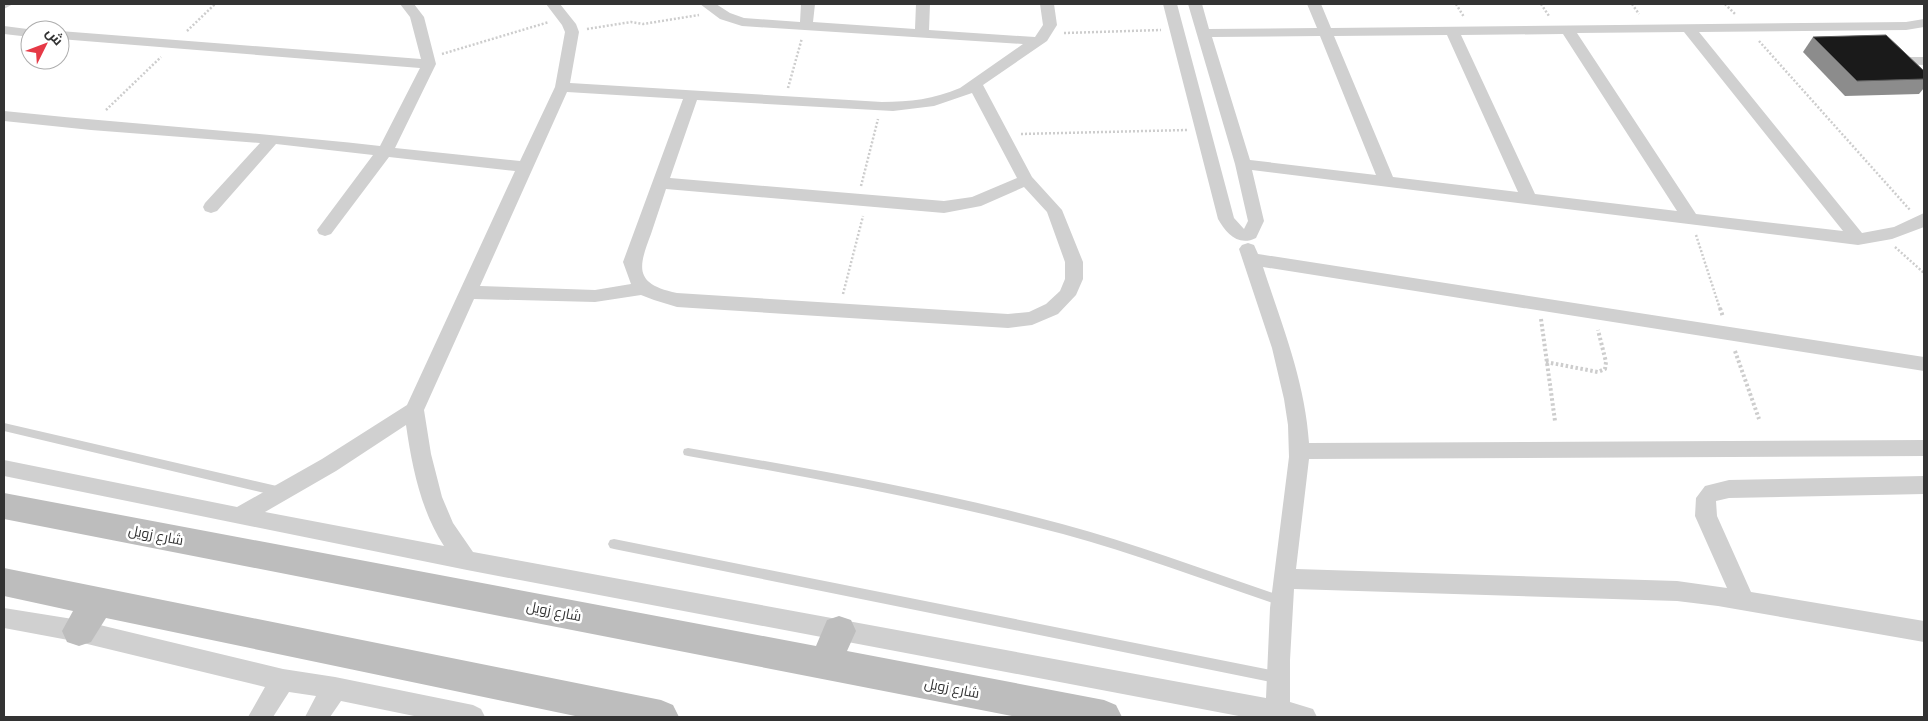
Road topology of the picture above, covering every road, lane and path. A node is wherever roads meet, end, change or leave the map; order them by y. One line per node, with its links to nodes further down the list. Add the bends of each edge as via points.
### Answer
1 (215, 4): 29 (path)
2 (407, 4): 31 (street, via 417,17)
3 (553, 4): 13 (street)
4 (808, 4): 14 (street)
5 (923, 4): 24 (street)
6 (1047, 4): 27 (street, via 1050,25)
7 (1170, 4): 18 (street)
8 (1195, 4): 25 (street)
9 (1314, 4): 23 (street)
10 (1726, 4): 17 (path)
11 (712, 8): 13 (path, via 644,24); 14 (street, via 742,22)
12 (1924, 24): 15 (street)
13 (568, 25): 31 (path); 34 (street)
14 (806, 26): 24 (street); 36 (path)
15 (1867, 26): 17 (street); 28 (street)
16 (1688, 28): 17 (street); 19 (street); 57 (street)
17 (1747, 28): 53 (path)
18 (1176, 29): 27 (path); 40 (street)
19 (1567, 29): 21 (street); 52 (street)
20 (4, 30): 22 (street)
21 (1452, 30): 23 (street); 49 (street)
22 (20, 32)
23 (1326, 32): 25 (street); 47 (street)
24 (922, 33): 27 (street)
25 (1204, 33): 44 (street)
26 (70, 36): 29 (street)
27 (1042, 37): 33 (street)
28 (1880, 38)
29 (173, 45): 31 (street); 39 (path)
30 (1893, 50): 32 (street, via 1906,62)
31 (428, 61): 43 (street)
32 (1921, 67)
33 (975, 84): 37 (street, via 953,97 933,103); 41 (street)
34 (562, 87): 35 (street); 45 (street)
35 (692, 94): 36 (street); 48 (street)
36 (784, 100): 37 (street)
37 (882, 107): 50 (path)
38 (4, 116): 39 (street)
39 (91, 125): 42 (street)
40 (1202, 130): 41 (path); 55 (street, via 1226,219 1232,229)
41 (1001, 134): 46 (street)
42 (272, 139): 43 (street); 51 (street)
43 (385, 151): 45 (street); 54 (street)
44 (1243, 164): 47 (street); 55 (street, via 1256,221 1250,235)
45 (525, 167): 61 (street)
46 (1026, 180): 50 (street, via 976,202 955,206); 63 (street, via 1054,210 1074,262 1074,279 1067,295 1052,309 1032,318 1008,321)
47 (1387, 182): 49 (street)
48 (660, 183): 50 (street); 60 (street, via 632,262 634,276)
49 (1529, 199): 52 (street)
50 (862, 200): 63 (path)
51 (210, 207)
52 (1690, 218): 57 (street)
53 (1923, 221): 56 (street)
54 (325, 230)
55 (1244, 236): 58 (street)
56 (1883, 236): 57 (street); 59 (path)
57 (1858, 239)
58 (1252, 259): 62 (street); 71 (street, via 1283,347 1294,399)
59 (1924, 273)
60 (643, 288): 61 (street, via 594,296); 63 (street, via 658,296 678,300)
61 (468, 292): 67 (street)
62 (1539, 303): 64 (street); 65 (path)
63 (839, 310)
64 (1593, 312): 65 (path, via 1605,369 1598,372); 66 (street)
65 (1546, 362): 68 (path)
66 (1924, 364)
67 (414, 410): 75 (street); 79 (street, via 418,448 428,488 444,527)
68 (1555, 421)
69 (4, 428): 75 (lane)
70 (1924, 448): 71 (street)
71 (1299, 451): 80 (street)
72 (688, 452): 84 (lane, via 890,488 980,509 1116,545)
73 (4, 468): 77 (street)
74 (1924, 485): 82 (street, via 1716,490 1707,496 1704,504 1706,516)
75 (282, 492): 77 (street)
76 (4, 506): 89 (main road, شارع زويل)
77 (239, 516): 79 (street)
78 (614, 544): 90 (lane)
79 (467, 560): 87 (street)
80 (1285, 579): 82 (street, via 1677,591); 84 (street)
81 (4, 582): 83 (main road)
82 (1744, 600): 88 (street)
83 (98, 601): 86 (main road); 97 (main road)
84 (1282, 601): 90 (street)
85 (4, 618): 86 (street)
86 (79, 631): 91 (street)
87 (839, 631): 89 (main road); 93 (street)
88 (1924, 632)
89 (825, 664): 98 (main road, شارع زويل)
90 (1276, 677): 93 (street)
91 (283, 680): 92 (street); 94 (street)
92 (335, 688): 95 (street); 96 (street)
93 (1278, 712): 99 (street)
94 (260, 717)
95 (317, 717)
96 (473, 717)
97 (661, 717)
98 (1104, 717)
99 (1305, 717)

